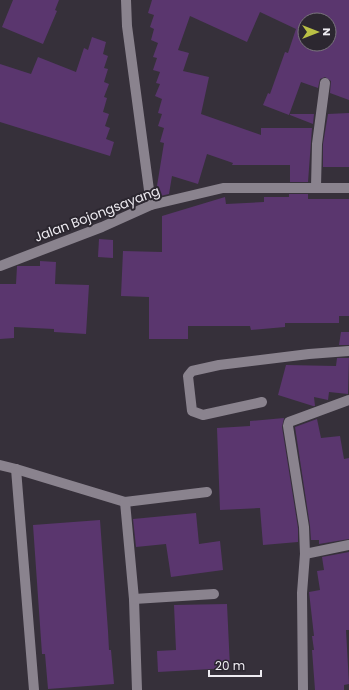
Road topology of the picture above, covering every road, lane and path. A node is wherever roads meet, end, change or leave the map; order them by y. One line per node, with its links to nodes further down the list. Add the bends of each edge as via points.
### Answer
1 (126, 0): 5 (street, via 127,26)
2 (325, 83): 3 (street, via 317,144)
3 (316, 187): 4 (street, Jalan Bojongsayang); 5 (street, Jalan Bojongsayang, via 223,188)
4 (349, 188)
5 (151, 205): 6 (street, Jalan Bojongsayang, via 102,227)
6 (0, 266)
7 (349, 351): 9 (street, via 219,365 192,371 188,376 192,411 196,413 203,415)
8 (349, 400): 15 (street, via 289,422 304,527)
9 (262, 402)
10 (0, 466): 11 (street)
11 (16, 469): 13 (street); 18 (street)
12 (207, 492): 13 (street)
13 (125, 502): 17 (street)
14 (349, 545): 15 (street)
15 (305, 554): 20 (street, via 302,593)
16 (214, 594): 17 (street)
17 (134, 599): 19 (street)
18 (34, 690)
19 (137, 690)
20 (303, 690)

